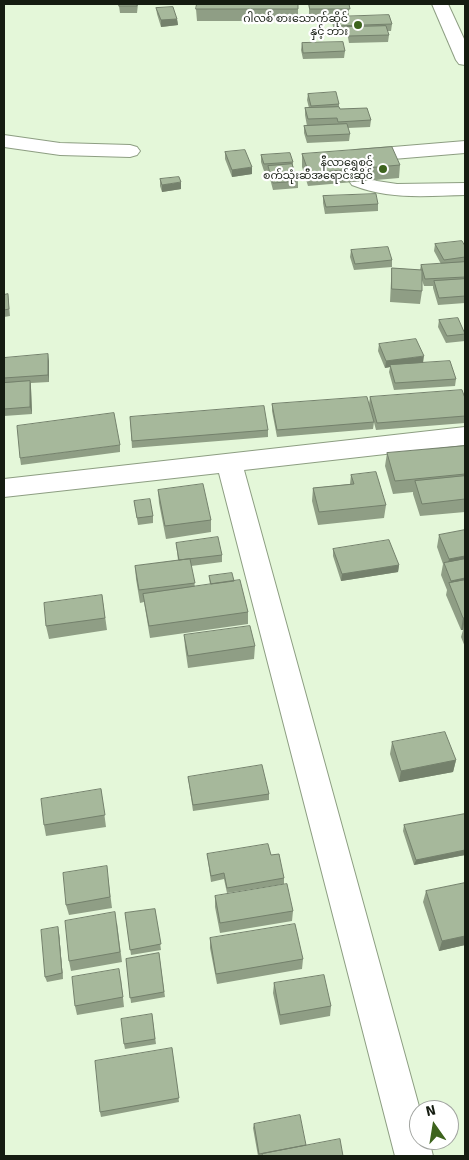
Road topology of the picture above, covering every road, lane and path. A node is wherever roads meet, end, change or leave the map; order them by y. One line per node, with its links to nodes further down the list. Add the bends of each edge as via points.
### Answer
1 (440, 4): 2 (street)
2 (465, 60)
3 (4, 141): 5 (street, via 60,149)
4 (465, 147): 6 (street, via 358,155 354,158 356,172 372,187)
5 (130, 151)
6 (465, 189)
7 (465, 436): 8 (street)
8 (229, 463): 9 (street); 10 (street)
9 (4, 488)
10 (414, 1156)

